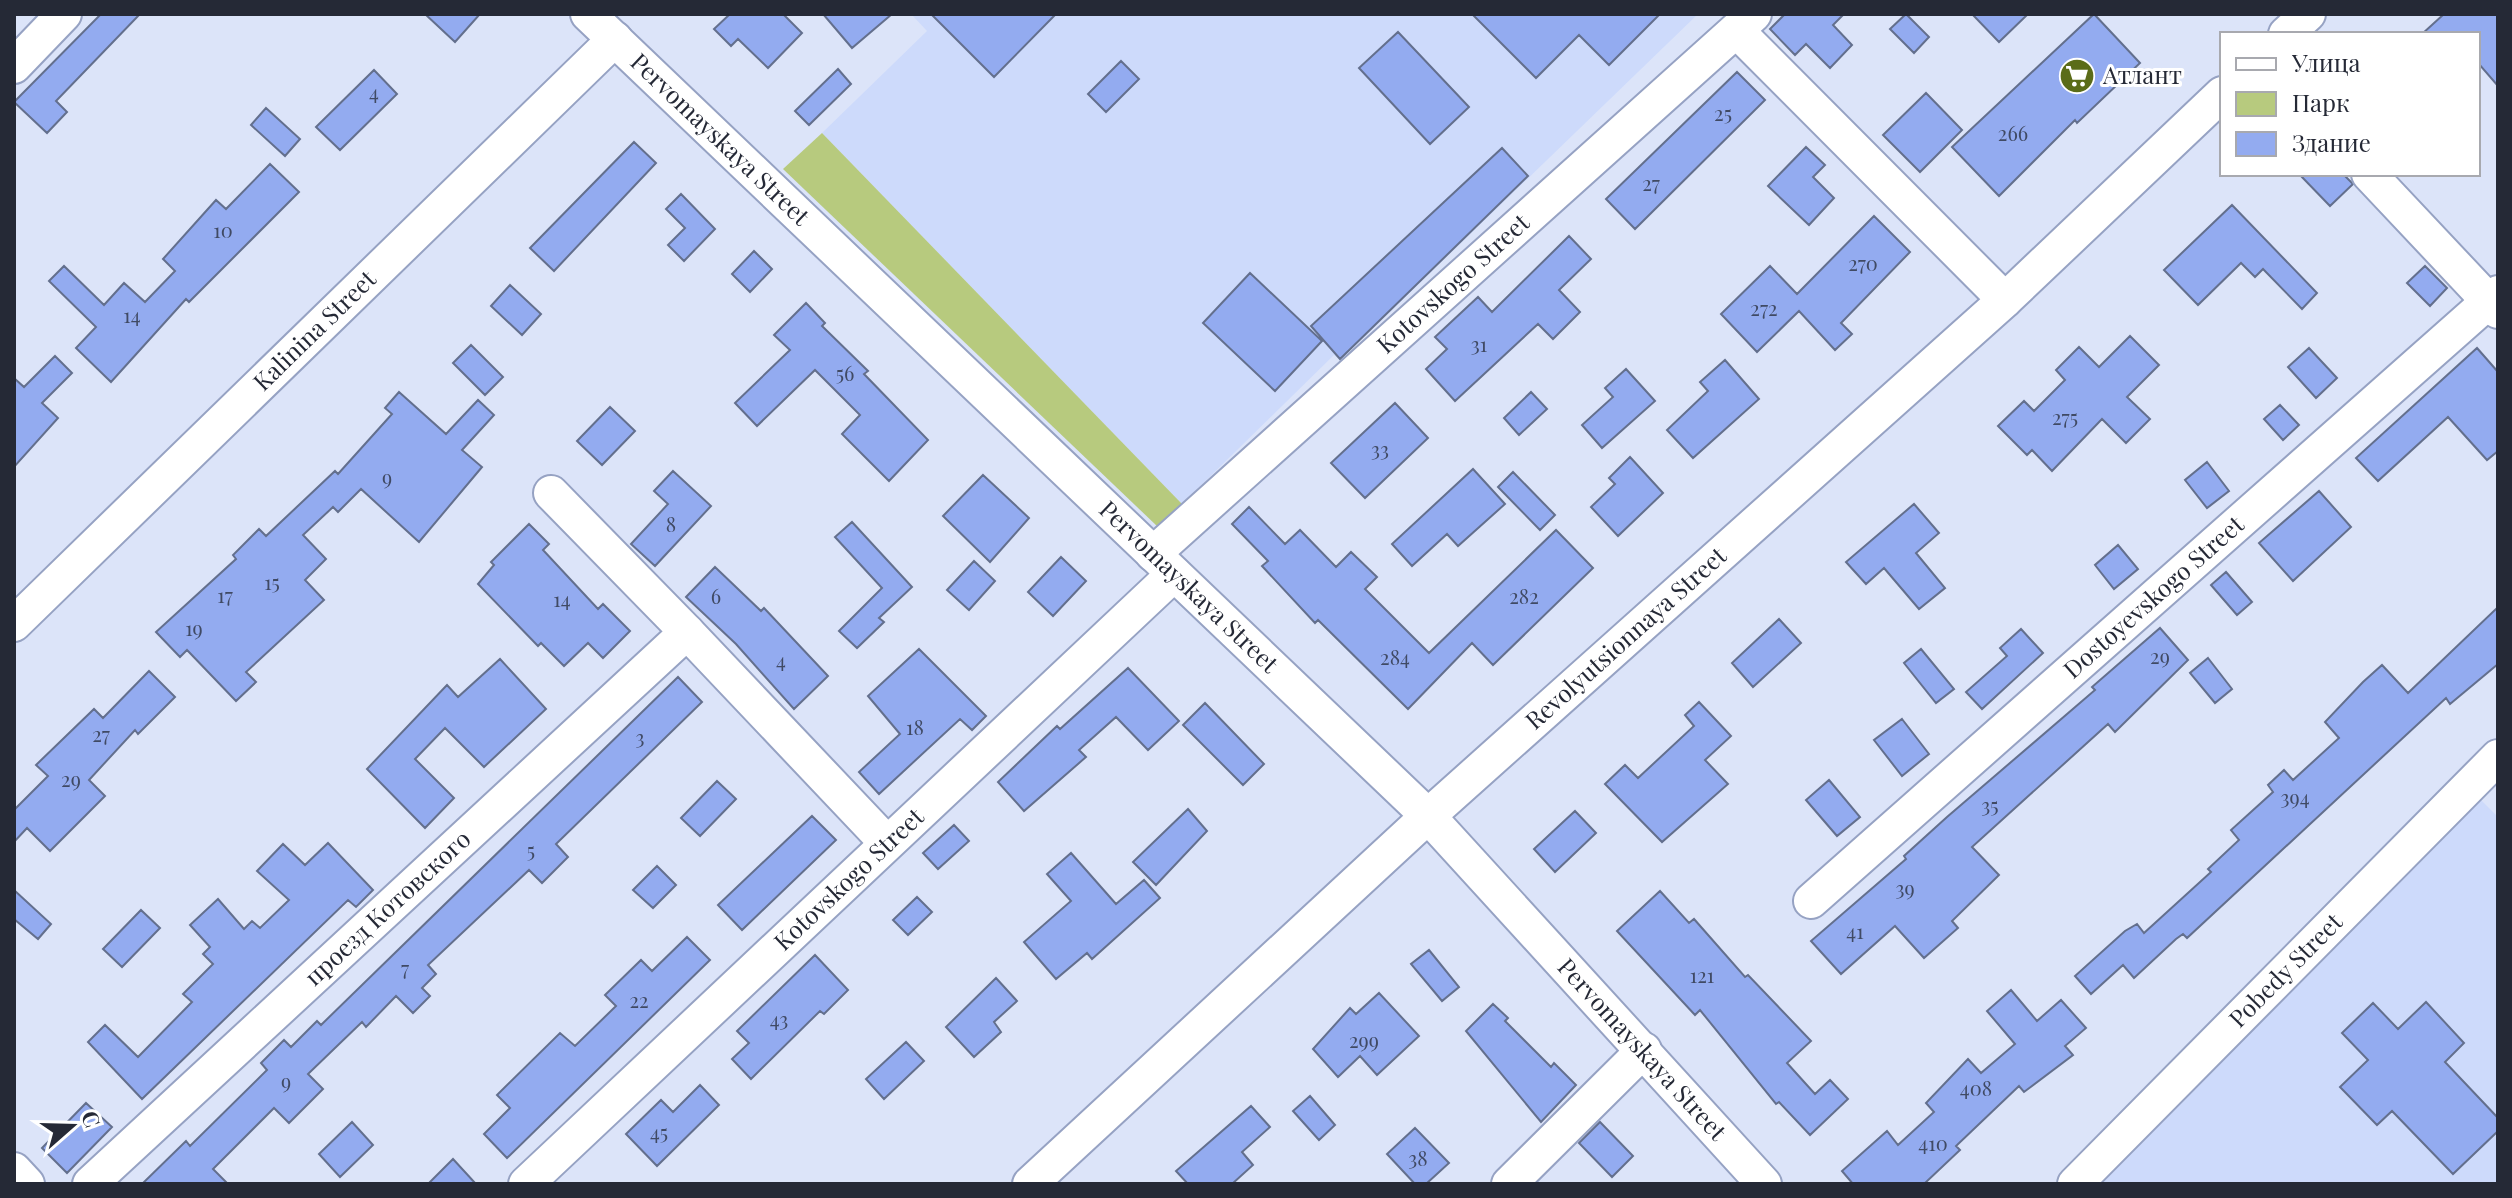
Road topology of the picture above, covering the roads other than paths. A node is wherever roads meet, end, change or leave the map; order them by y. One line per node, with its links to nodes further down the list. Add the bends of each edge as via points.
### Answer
1 (64, 14): 7 (street)
2 (588, 14): 6 (street, Pervomayskaya Street)
3 (2308, 14): 5 (street)
4 (1745, 22): 10 (street); 13 (street, Kotovskogo Street)
5 (2288, 32)
6 (615, 39): 13 (street, Pervomayskaya Street); 14 (street, Kalinina Street)
7 (14, 66)
8 (2220, 96): 10 (street, Revolyutsionnaya Street)
9 (2371, 176): 11 (street)
10 (2005, 300): 17 (street, Revolyutsionnaya Street)
11 (2495, 302): 19 (street, Dostoyevskogo Street)
12 (551, 493): 15 (street)
13 (1164, 564): 17 (street, Pervomayskaya Street); 18 (street, Kotovskogo Street)
14 (14, 624)
15 (687, 632): 18 (street); 23 (street, проезд Котовского)
16 (2498, 757): 28 (street, Pobedy Street)
17 (1428, 816): 20 (street, Pervomayskaya Street); 25 (street, Revolyutsionnaya Street)
18 (887, 843): 24 (street, Kotovskogo Street)
19 (1811, 901)
20 (1644, 1050): 26 (street); 27 (street, Pervomayskaya Street)
21 (14, 1170): 22 (street)
22 (27, 1184)
23 (90, 1184)
24 (526, 1184)
25 (1030, 1184)
26 (1509, 1184)
27 (1764, 1184)
28 (2075, 1184)

